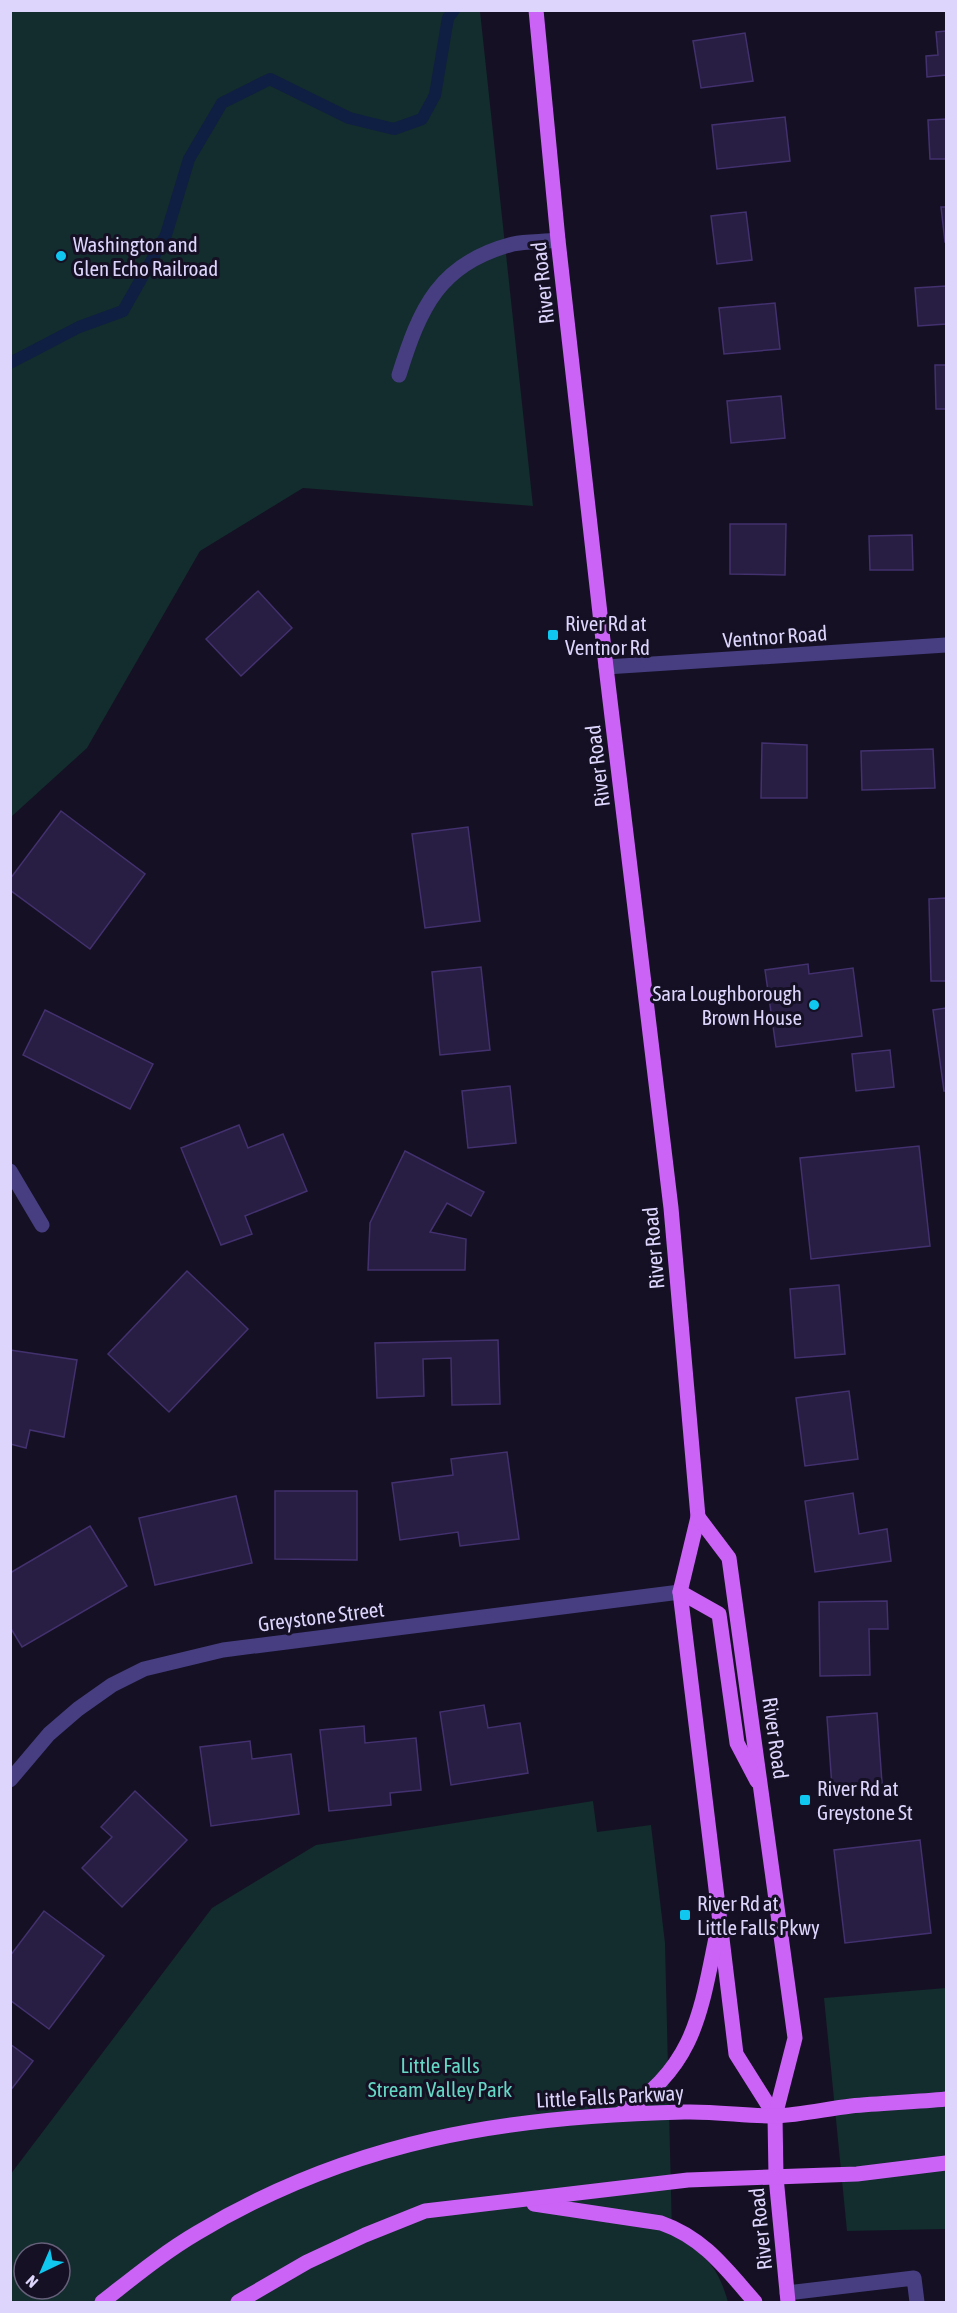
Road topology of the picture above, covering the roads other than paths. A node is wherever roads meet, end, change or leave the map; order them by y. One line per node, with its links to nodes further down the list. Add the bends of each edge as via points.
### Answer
1 (536, 10): 2 (main road, River Road)
2 (558, 240): 3 (street, via 514,244 472,258 443,282 424,308); 5 (main road, River Road)
3 (399, 375)
4 (946, 645): 5 (street, Ventnor Road)
5 (606, 667): 8 (main road, River Road, via 670,1196)
6 (10, 1171): 7 (street)
7 (42, 1225)
8 (698, 1517): 9 (main road, River Road); 11 (main road, River Road, via 729,1558)
9 (680, 1592): 10 (street, Greystone Street, via 223,1650 144,1669 78,1709 49,1734); 11 (main road, via 719,1614 737,1743); 12 (main road, River Road)
10 (10, 1780)
11 (763, 1792): 15 (main road, River Road, via 795,2038)
12 (720, 1916): 14 (main road, via 703,2004 684,2052 654,2089); 15 (main road, River Road, via 736,2054)
13 (946, 2099): 15 (main road, Little Falls Parkway)
14 (617, 2115): 15 (main road, Little Falls Parkway, via 685,2112); 20 (main road, Little Falls Parkway, via 462,2131 351,2160 246,2205 142,2270)
15 (775, 2116): 17 (main road, River Road)
16 (946, 2163): 17 (main road, via 858,2174)
17 (776, 2177): 18 (main road, via 688,2180); 19 (main road, River Road)
18 (513, 2200): 21 (main road, via 425,2211 307,2262); 22 (main road, via 678,2229 705,2247)
19 (788, 2298): 23 (street, via 914,2278)
20 (102, 2302)
21 (238, 2302)
22 (755, 2302)
23 (917, 2302)

